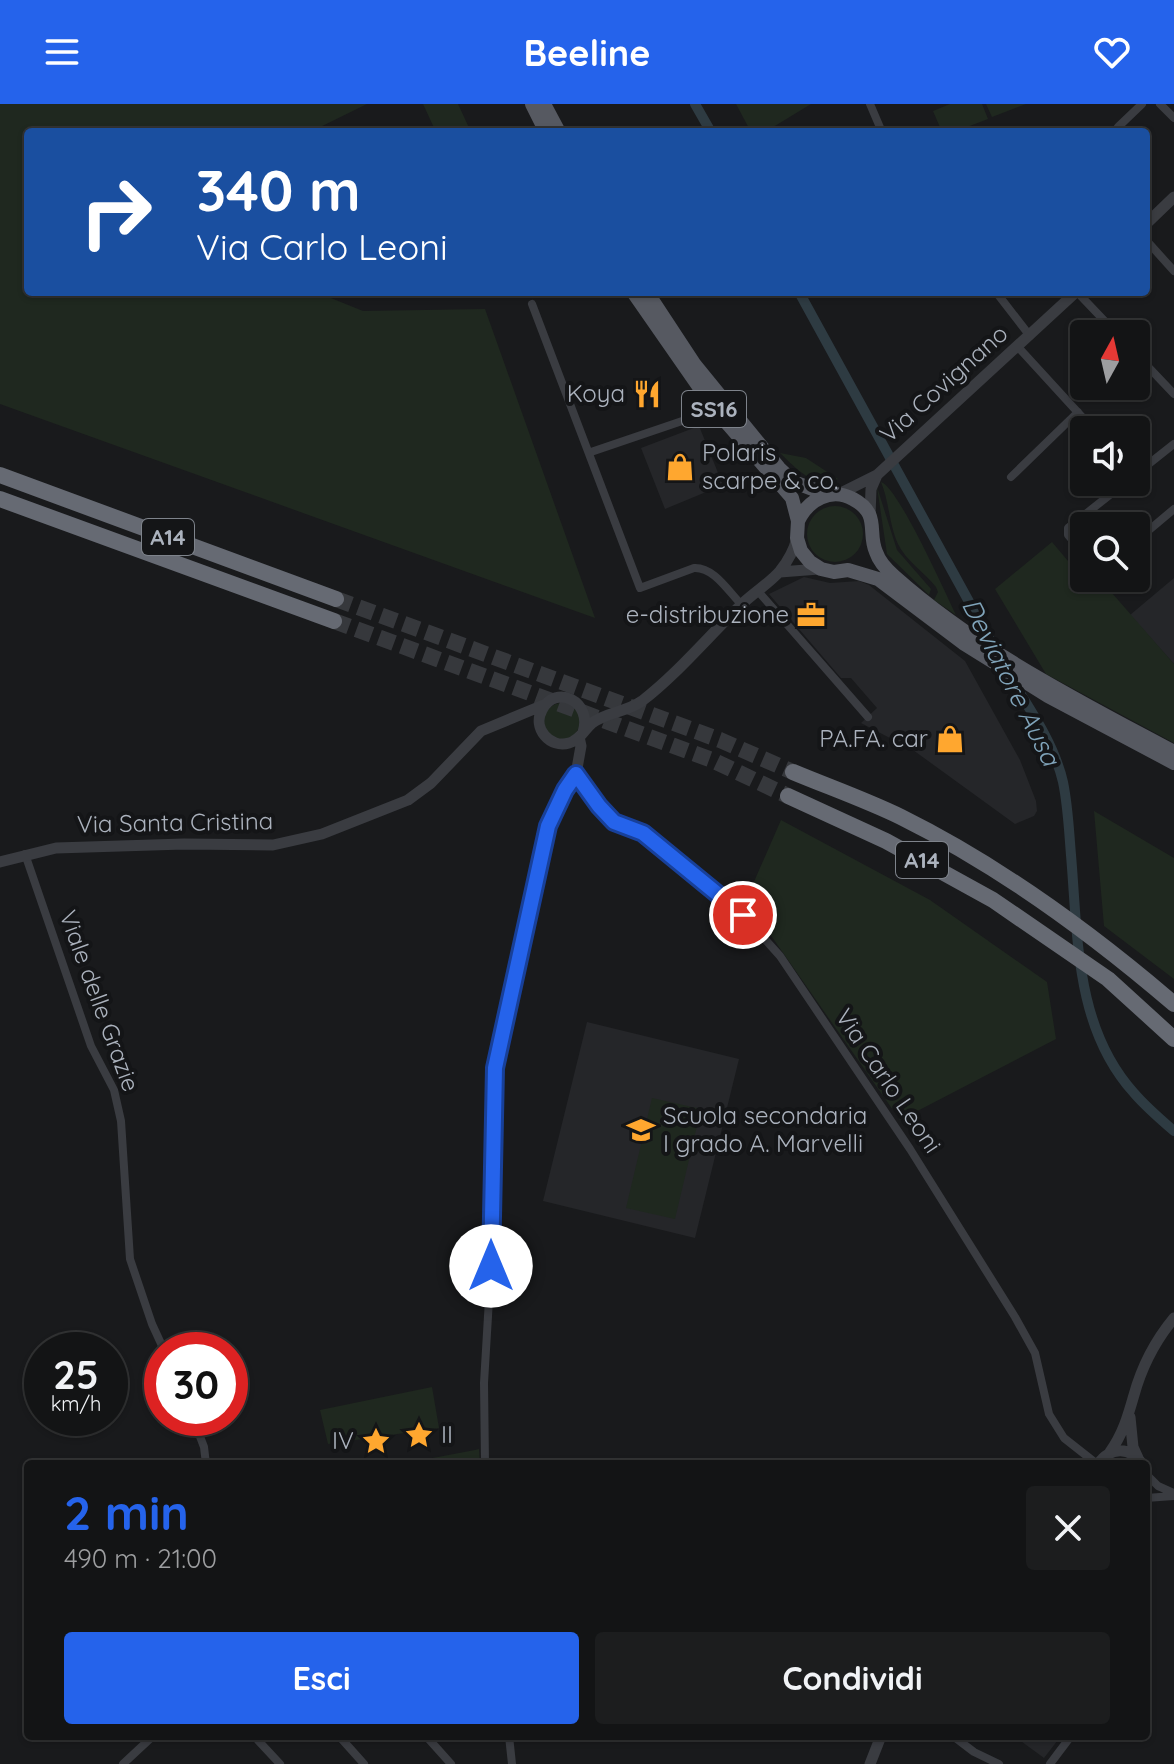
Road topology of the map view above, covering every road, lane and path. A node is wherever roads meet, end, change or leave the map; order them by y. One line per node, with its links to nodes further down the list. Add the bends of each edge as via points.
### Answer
1 (532, 104): 8 (main road)
2 (544, 104): 9 (main road)
3 (870, 104): 10 (street)
4 (1142, 104): 7 (street)
5 (1160, 104): 6 (street)
6 (1174, 118)
7 (1118, 127)
8 (544, 128)
9 (557, 128)
10 (880, 128)
11 (1174, 197): 12 (street)
12 (1150, 220)
13 (1150, 244): 14 (street)
14 (1174, 271)
15 (636, 296): 26 (main road, SS16)
16 (650, 296): 35 (main road, SS16, via 695,365 779,468 794,482)
17 (999, 296): 22 (street)
18 (1073, 296): 22 (street, Via Covignano)
19 (1081, 296): 21 (street)
20 (532, 304): 30 (street)
21 (1104, 320)
22 (1030, 336): 23 (street, Via Covignano)
23 (1018, 347): 27 (street); 33 (street, Via Covignano)
24 (1150, 369): 25 (street)
25 (1174, 394)
26 (713, 407): 30 (street); 41 (main road, SS16, via 792,498)
27 (1078, 412): 28 (street); 34 (street)
28 (1082, 416)
29 (1174, 444): 31 (street)
30 (591, 452): 50 (street, via 640,588 702,568)
31 (1150, 463)
32 (0, 475): 49 (highway, A14)
33 (877, 475): 35 (street, Via Covignano); 40 (street, Via Covignano)
34 (1011, 477)
35 (833, 494): 40 (main road, SS16, via 851,498); 41 (main road, via 810,504)
36 (1108, 496): 39 (street)
37 (0, 499): 51 (highway, A14)
38 (1174, 509): 42 (street)
39 (1088, 512)
40 (870, 516): 44 (main road)
41 (798, 521): 43 (main road, SS16)
42 (1150, 529)
43 (797, 538): 45 (main road, via 801,551); 47 (street)
44 (873, 541): 46 (main road, via 868,554); 52 (main road, via 892,574)
45 (821, 569): 46 (main road); 47 (street)
46 (848, 570): 52 (main road, via 878,579)
47 (780, 572): 48 (street)
48 (757, 590): 50 (street); 56 (street)
49 (336, 599)
50 (741, 604): 55 (street, via 639,703)
51 (334, 621)
52 (963, 636): 61 (main road); 62 (main road, via 1048,696)
53 (546, 704): 54 (street, via 566,698); 57 (street, Via Santa Cristina); 58 (street, via 539,717)
54 (579, 704): 55 (street); 59 (street, via 586,717)
55 (611, 713): 59 (street)
56 (868, 717)
57 (506, 718): 58 (street, via 524,720); 66 (street, Via Santa Cristina, via 481,731 408,800 322,834 273,845 72,847)
58 (542, 731): 60 (street)
59 (581, 735): 60 (street); 64 (street)
60 (559, 744): 64 (street)
61 (1174, 752)
62 (1174, 763)
63 (793, 772): 68 (highway, A14, via 901,817 1006,877 1119,957)
64 (576, 774): 76 (street, via 548,826 495,1068); 77 (street, Via Carlo Leoni, via 614,822 643,833 689,868 780,956 1015,1317 1035,1353 1049,1414 1064,1438)
65 (788, 796): 69 (highway, A14, via 900,848 993,900 1108,979)
66 (25, 854): 67 (street, Via Santa Cristina); 71 (street, Viale delle Grazie, via 91,1046 114,1090 121,1121 130,1259)
67 (0, 862)
68 (1174, 1004)
69 (1174, 1039)
70 (1174, 1318): 72 (street, via 1156,1340)
71 (156, 1332)
72 (1130, 1413): 74 (street); 80 (street, via 1130,1433)
73 (200, 1436): 75 (street)
74 (1110, 1452): 78 (street); 79 (street, via 1125,1451)
75 (206, 1460)
76 (485, 1460)
77 (1093, 1460)
78 (1102, 1460)
79 (1138, 1460)
80 (1140, 1460)
81 (1150, 1478): 82 (street)
82 (1174, 1494): 83 (street)
83 (1150, 1497)
84 (149, 1740): 92 (street)
85 (258, 1740): 93 (street)
86 (343, 1740): 94 (street)
87 (430, 1740): 95 (street)
88 (509, 1740): 96 (street)
89 (879, 1740): 97 (street)
90 (958, 1740): 98 (street)
91 (1068, 1740): 99 (street)
92 (123, 1764)
93 (280, 1764)
94 (364, 1764)
95 (451, 1764)
96 (512, 1764)
97 (870, 1764)
98 (999, 1764)
99 (1050, 1764)

